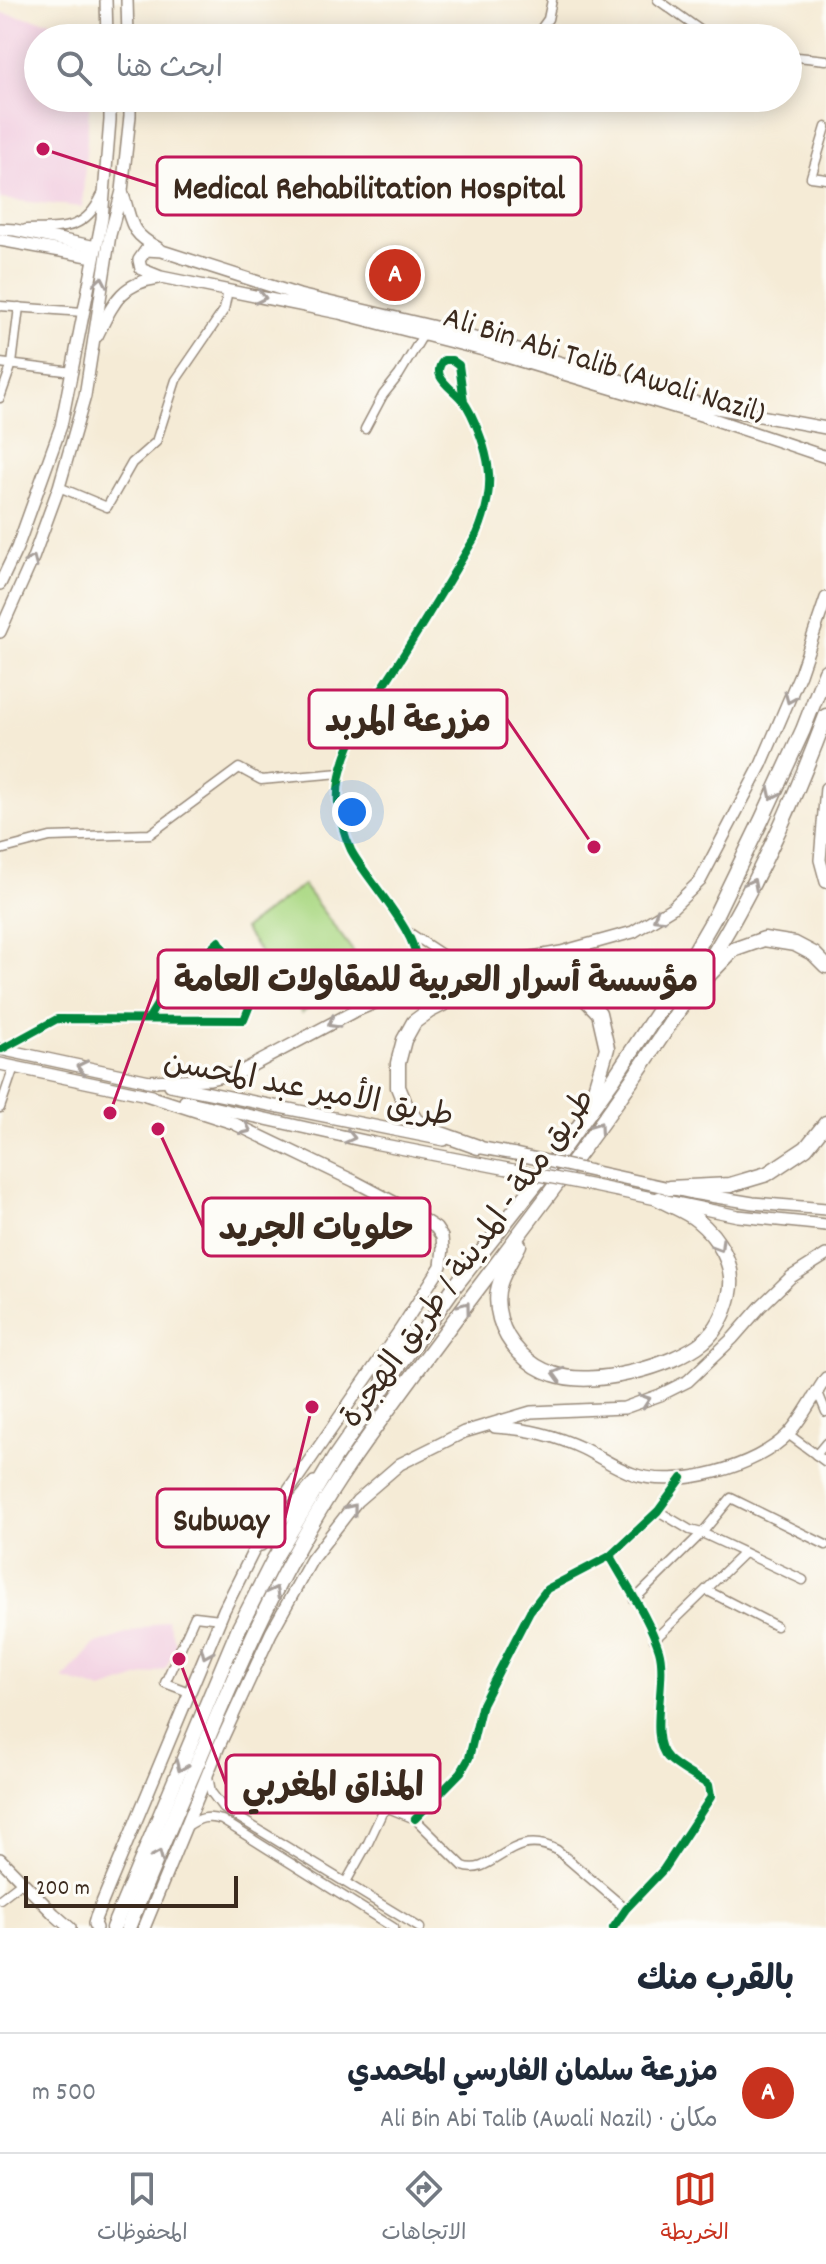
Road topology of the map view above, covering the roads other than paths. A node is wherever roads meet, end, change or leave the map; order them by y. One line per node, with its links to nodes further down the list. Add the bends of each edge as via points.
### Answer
1 (106, 0): 6 (main road)
2 (127, 0): 7 (main road)
3 (552, 0): 8 (street)
4 (658, 0): 5 (street)
5 (673, 4): 9 (street)
6 (107, 24)
7 (128, 24)
8 (544, 24)
9 (694, 24)
10 (802, 57): 11 (street)
11 (826, 60)
12 (110, 112): 16 (main road)
13 (130, 112): 17 (main road)
14 (826, 127): 15 (street, via 811,177)
15 (826, 179)
16 (106, 184): 19 (street, via 82,222); 22 (main road)
17 (122, 191): 21 (main road, via 133,229); 29 (main road, one-way to 17)
18 (0, 229): 19 (main road)
19 (15, 230): 22 (main road)
20 (0, 240): 22 (main road)
21 (162, 251): 23 (main road, via 146,250 139,260 141,269); 35 (main road, Ali Bin Abi Talib (Awali Nazil), via 299,295 431,326 711,407)
22 (95, 252): 27 (main road)
23 (161, 277): 24 (main road, Ali Bin Abi Talib (Awali Nazil)); 29 (main road, via 138,282 120,294)
24 (228, 290): 28 (main road, Ali Bin Abi Talib (Awali Nazil), one-way to 28); 38 (street, via 224,310 176,380 156,442 132,463 107,507)
25 (0, 306): 26 (street)
26 (19, 307): 27 (street); 31 (street)
27 (83, 312): 32 (main road)
28 (423, 335): 36 (street); 37 (main road, Ali Bin Abi Talib (Awali Nazil), via 566,374)
29 (94, 344): 38 (main road)
30 (0, 363): 31 (street)
31 (12, 364): 32 (street); 33 (street)
32 (73, 372): 39 (main road, via 61,426)
33 (0, 398)
34 (464, 402): 34 (street, Ali Bin Abi Talib (Awali Nazil), via 459,365 444,360 440,376); 44 (street, Ali Bin Abi Talib (Awali Nazil), via 486,457 487,510 355,736)
35 (826, 428)
36 (365, 429)
37 (826, 457)
38 (59, 487): 41 (main road, one-way to 38)
39 (0, 584)
40 (826, 598): 50 (main road, one-way to 50, via 761,765 700,881 672,908 633,932 561,952)
41 (0, 632)
42 (826, 671): 60 (highway, طريق مكة - المدينة / طريق الهجرة, one-way to 60, via 714,918 673,989)
43 (826, 716): 52 (highway, طريق مكة - المدينة / طريق الهجرة, one-way to 43, via 781,826)
44 (340, 773): 46 (street, via 261,780 239,768 150,834 50,837); 48 (street, Ali Bin Abi Talib (Awali Nazil), via 338,801 352,852)
45 (826, 788): 47 (main road, via 820,860)
46 (0, 850)
47 (826, 882)
48 (406, 930): 50 (street); 51 (street, via 417,964)
49 (826, 966): 52 (highway, via 795,944 764,939 733,950)
50 (474, 967): 51 (main road)
51 (394, 995): 57 (main road, one-way to 57, via 240,1072 210,1079)
52 (689, 995): 65 (highway, طريق مكة - المدينة / طريق الهجرة, one-way to 52)
53 (148, 1019): 53 (street, via 244,1020 252,1000 219,941 164,993); 54 (street, via 57,1019)
54 (1, 1049): 57 (main road, طريق الأمير عبد المحسن, one-way to 54)
55 (0, 1064): 56 (main road, طريق الأمير عبد المحسن)
56 (14, 1067): 58 (main road, طريق الأمير عبد المحسن); 59 (street)
57 (146, 1081): 62 (main road, طريق الأمير عبد المحسن)
58 (146, 1095): 63 (main road, طريق الأمير عبد المحسن, one-way to 63, bridge, via 594,1186); 68 (main road, one-way to 68, via 233,1123 424,1219 442,1237 443,1248 441,1266)
59 (0, 1108)
60 (585, 1118): 62 (highway, via 607,1048 599,1013 574,987 526,976 462,994 429,1011 414,1022 404,1040 398,1087 416,1121); 70 (highway, طريق مكة - المدينة / طريق الهجرة)
61 (826, 1123): 63 (highway, via 806,1148 767,1174)
62 (478, 1147): 63 (main road, طريق الأمير عبد المحسن, bridge, via 596,1172)
63 (664, 1194): 64 (main road); 65 (highway, one-way to 65, via 716,1238 733,1280 718,1324 705,1340 677,1358 634,1372 578,1379 553,1374 524,1356 504,1334 499,1285); 66 (main road, via 738,1216)
64 (826, 1209)
65 (535, 1212): 107 (highway, طريق مكة - المدينة / طريق الهجرة, one-way to 65, via 255,1630 294,1553 348,1465)
66 (826, 1225)
67 (826, 1255): 71 (main road, one-way to 67, via 624,1408 688,1381 791,1277)
68 (425, 1291): 70 (main road); 86 (main road, via 271,1516)
69 (823, 1384): 72 (street); 74 (main road)
70 (369, 1408): 78 (highway, طريق مكة - المدينة / طريق الهجرة)
71 (558, 1412): 73 (main road, via 531,1412); 75 (main road, via 547,1423)
72 (826, 1412)
73 (487, 1426): 75 (main road); 94 (main road, one-way to 73, via 271,1633 312,1559 357,1501 400,1464)
74 (788, 1434): 77 (street); 80 (main road, via 740,1464)
75 (558, 1438): 80 (main road, via 634,1475)
76 (826, 1443): 77 (street)
77 (816, 1455): 79 (street)
78 (335, 1457): 86 (main road); 106 (highway, طريق مكة - المدينة / طريق الهجرة, one-way to 106, via 238,1630)
79 (826, 1462)
80 (682, 1478): 81 (street)
81 (658, 1511): 82 (street); 85 (street)
82 (702, 1533): 83 (street, via 731,1498); 84 (street); 89 (street)
83 (826, 1545)
84 (744, 1553): 87 (street); 88 (street)
85 (610, 1556): 89 (street); 95 (street, via 539,1597 482,1704 469,1758)
86 (249, 1560): 90 (main road)
87 (803, 1580)
88 (706, 1590): 91 (street); 92 (street)
89 (634, 1600): 92 (street)
90 (220, 1619): 93 (main road, one-way to 93); 93 (street, via 195,1616 165,1683)
91 (776, 1626)
92 (654, 1640): 103 (street, via 662,1672 658,1745 668,1758 709,1785 711,1797 663,1870)
93 (189, 1692): 105 (main road, via 96,1917)
94 (208, 1773): 96 (main road); 98 (street, via 211,1792 223,1808)
95 (415, 1819): 101 (street, via 394,1809 382,1813); 103 (street, via 472,1870 514,1847 545,1844)
96 (186, 1827): 99 (street, via 204,1817 222,1820); 108 (main road)
97 (0, 1859): 100 (main road)
98 (318, 1865): 99 (street); 101 (street)
99 (312, 1875): 109 (street)
100 (22, 1882): 102 (street); 104 (main road)
101 (346, 1882): 110 (street)
102 (0, 1899)
103 (626, 1909): 111 (street)
104 (70, 1928)
105 (96, 1928)
106 (113, 1928)
107 (128, 1928)
108 (144, 1928)
109 (394, 1928)
110 (420, 1928)
111 (613, 1928)

